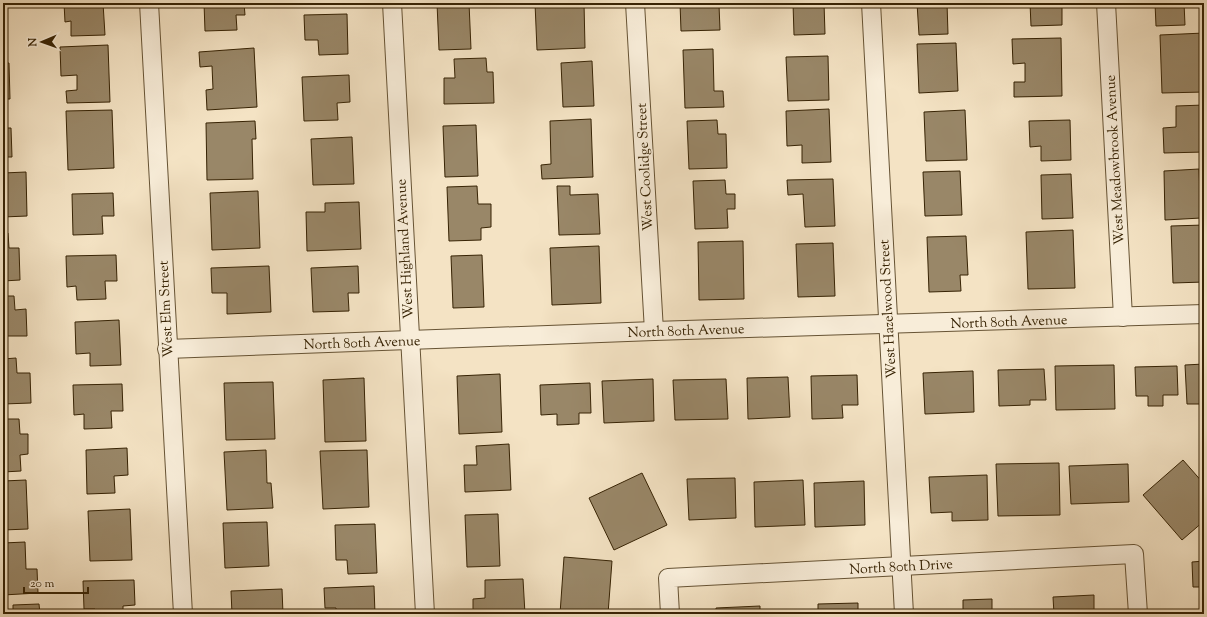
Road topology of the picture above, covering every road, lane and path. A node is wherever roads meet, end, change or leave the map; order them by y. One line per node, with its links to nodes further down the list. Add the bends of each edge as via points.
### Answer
1 (149, 3): 11 (street, West Elm Street)
2 (392, 3): 10 (street, West Highland Avenue)
3 (635, 3): 9 (street, West Coolidge Street)
4 (871, 3): 8 (street, West Hazelwood Street)
5 (1106, 3): 7 (street, West Meadowbrook Avenue)
6 (1204, 314): 7 (street, North 80th Avenue)
7 (1123, 317): 8 (street, North 80th Avenue)
8 (888, 325): 9 (street, North 80th Avenue); 12 (street, West Hazelwood Street)
9 (654, 331): 10 (street, North 80th Avenue)
10 (409, 340): 11 (street, North 80th Avenue); 14 (street, West Highland Avenue)
11 (167, 349): 13 (street, West Elm Street)
12 (901, 566): 15 (street, North 80th Drive, via 668,578); 16 (street, West Hazelwood Street); 17 (street, North 80th Drive, via 1134,554)
13 (182, 614)
14 (425, 614)
15 (670, 614)
16 (904, 614)
17 (1138, 614)

